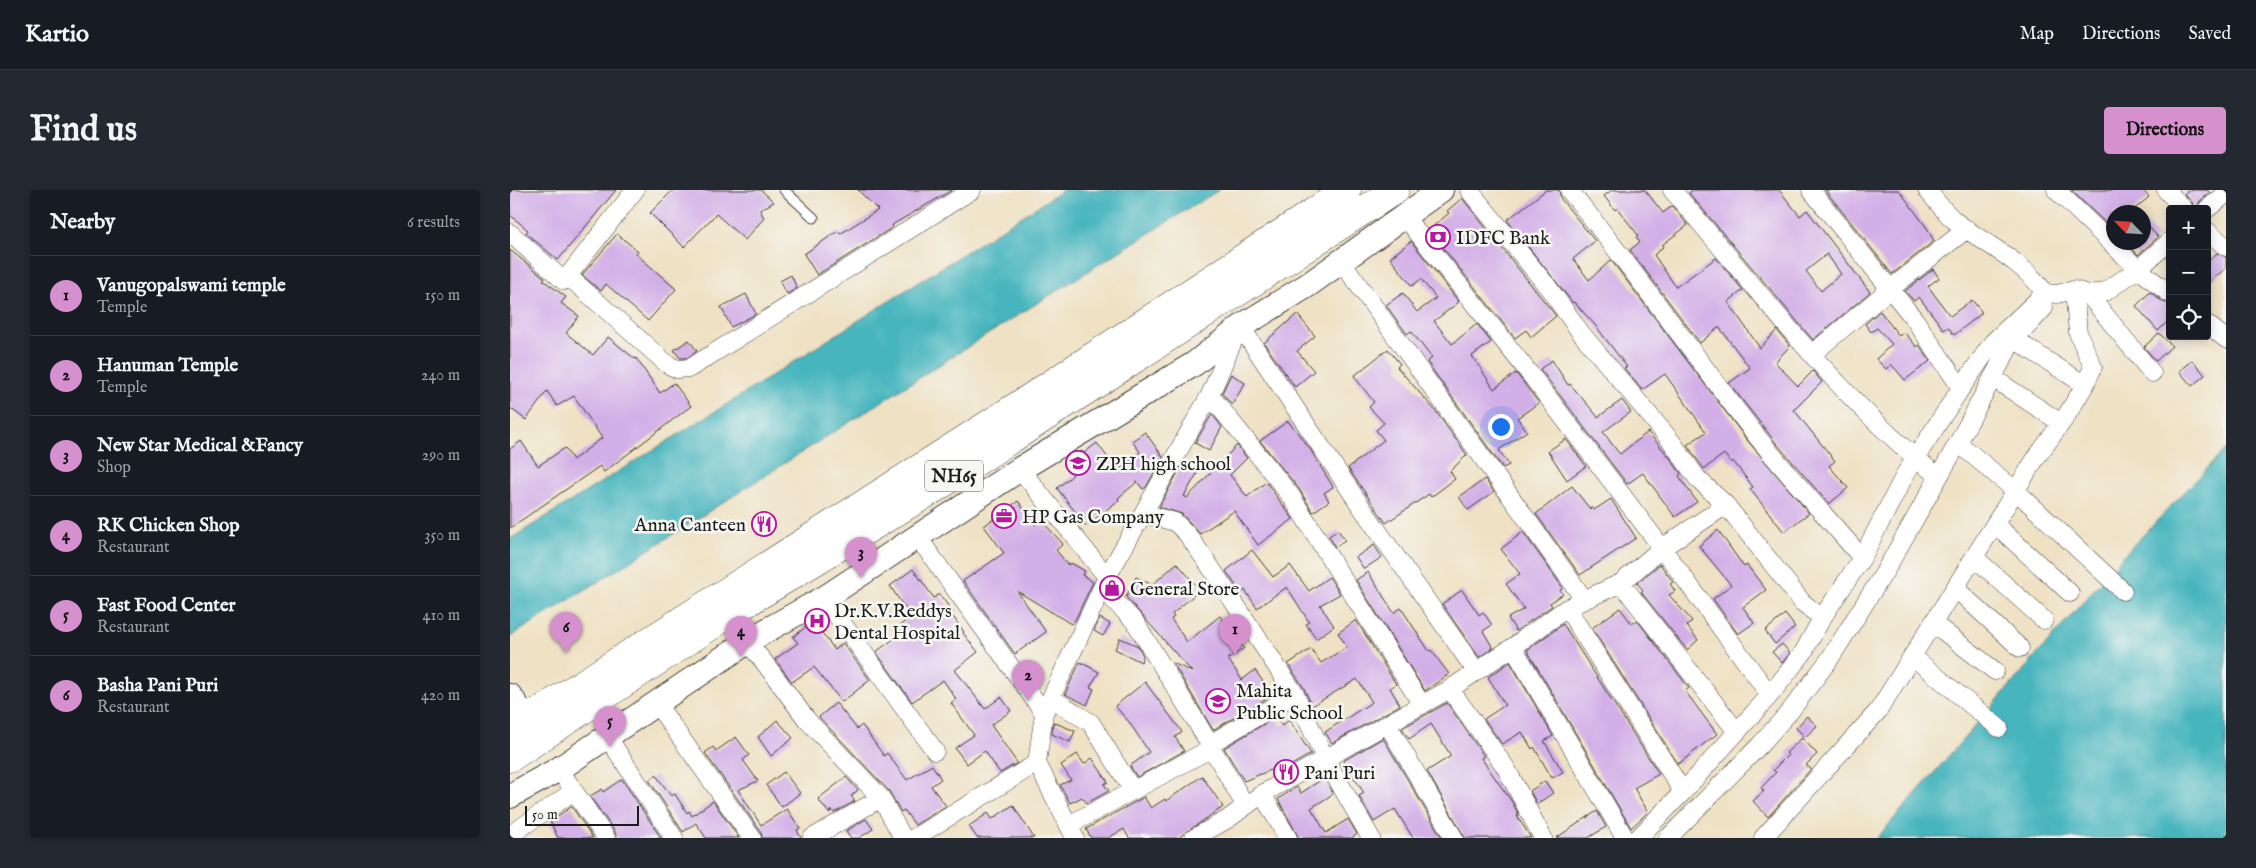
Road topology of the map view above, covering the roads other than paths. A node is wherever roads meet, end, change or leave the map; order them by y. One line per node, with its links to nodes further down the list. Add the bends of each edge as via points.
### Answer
1 (635, 190): 26 (street)
2 (784, 190): 18 (lane)
3 (972, 190): 26 (street, via 690,368 677,369 667,364)
4 (1347, 190): 80 (highway, NH65)
5 (1395, 190): 80 (highway, NH65, via 939,486 594,701)
6 (1441, 190): 17 (street)
7 (1469, 190): 47 (street, via 1671,441 1697,478)
8 (1569, 190): 52 (street, via 1620,252 1757,436)
9 (1672, 190): 35 (street)
10 (1811, 190): 27 (street)
11 (1927, 190): 19 (street, via 1954,221)
12 (2056, 190): 25 (street)
13 (2166, 190): 15 (street)
14 (2226, 194): 16 (street)
15 (2180, 205)
16 (2211, 206)
17 (1405, 217): 24 (street); 51 (street, via 1534,379)
18 (814, 218)
19 (1967, 229): 27 (street); 30 (street, via 2005,253)
20 (510, 233): 26 (street, via 564,281)
21 (2211, 234): 23 (street)
22 (2166, 244): 25 (street)
23 (2226, 246)
24 (1342, 262): 32 (street); 60 (street)
25 (2138, 269): 28 (street); 29 (street, via 2105,292)
26 (568, 276)
27 (1890, 289): 35 (street); 39 (street)
28 (2166, 291)
29 (2081, 292): 30 (street); 36 (street); 38 (street, via 2078,332 2093,367)
30 (2051, 293): 34 (street); 39 (street, via 1993,342)
31 (2211, 327): 33 (street)
32 (1239, 328): 40 (street); 44 (street, via 1194,364); 69 (street)
33 (2226, 339)
34 (2015, 340): 37 (street); 38 (street)
35 (1812, 354): 43 (street, via 1829,375)
36 (2152, 373)
37 (1992, 378): 41 (street); 42 (street)
38 (2085, 385): 41 (street)
39 (1961, 388): 43 (street)
40 (1210, 395): 48 (street); 76 (street, via 1291,496)
41 (2061, 423): 46 (street)
42 (1958, 443): 45 (street); 46 (street)
43 (1915, 459): 45 (street); 52 (street)
44 (1020, 469): 50 (street); 54 (street)
45 (1939, 477): 111 (street, via 1844,637 1791,710)
46 (2016, 491): 49 (street); 57 (street)
47 (1726, 505): 51 (street); 62 (street, via 1802,602)
48 (1145, 514): 54 (street); 72 (street, via 1174,522 1187,534)
49 (1995, 524): 53 (street); 58 (street)
50 (917, 536): 59 (street); 77 (street)
51 (1662, 548): 55 (street); 73 (street)
52 (1862, 558): 62 (street)
53 (1974, 558): 56 (street); 63 (street)
54 (1105, 583): 77 (street); 83 (street, via 1135,622)
55 (1621, 583): 60 (street); 81 (street)
56 (1955, 588): 64 (street); 67 (street)
57 (2123, 591)
58 (2070, 593)
59 (826, 597): 65 (street); 84 (street)
60 (1584, 599): 61 (street)
61 (1568, 608): 66 (street); 91 (street)
62 (1822, 618): 73 (street, via 1803,653)
63 (2044, 620)
64 (1933, 623): 68 (street); 70 (street)
65 (747, 642): 75 (street); 94 (street, via 807,720)
66 (1513, 647): 69 (street); 109 (street)
67 (2020, 648)
68 (1912, 656): 79 (street); 112 (street, via 1878,711)
69 (1476, 671): 71 (street)
70 (1995, 671)
71 (1450, 689): 76 (street); 108 (street, via 1506,768)
72 (1295, 694): 83 (street); 86 (street)
73 (1770, 695): 81 (street)
74 (510, 696): 80 (street)
75 (656, 703): 82 (street); 101 (street)
76 (1422, 705): 78 (street)
77 (1047, 706): 87 (street); 90 (street, via 1091,723)
78 (1388, 725): 86 (street); 107 (street)
79 (2000, 728)
80 (526, 730): 85 (highway, NH65); 88 (street)
81 (1737, 732): 91 (street)
82 (607, 736): 88 (street); 100 (street)
83 (1211, 746): 90 (street); 95 (street)
84 (935, 751)
85 (510, 758)
86 (1326, 760): 92 (street); 106 (street)
87 (1037, 763): 96 (street); 104 (street)
88 (559, 769): 89 (street); 93 (street)
89 (574, 791): 97 (street); 99 (street)
90 (1133, 791): 96 (street)
91 (1683, 792): 110 (street)
92 (1262, 794): 95 (street); 105 (street)
93 (510, 796)
94 (880, 798): 102 (street); 103 (street)
95 (1245, 805): 98 (street)
96 (1072, 832)
97 (522, 833)
98 (1205, 835)
99 (606, 838)
100 (674, 838)
101 (752, 838)
102 (812, 838)
103 (903, 838)
104 (914, 838)
105 (1288, 838)
106 (1371, 838)
107 (1454, 838)
108 (1543, 838)
109 (1625, 838)
110 (1638, 838)
111 (1668, 838)
112 (1763, 838)

